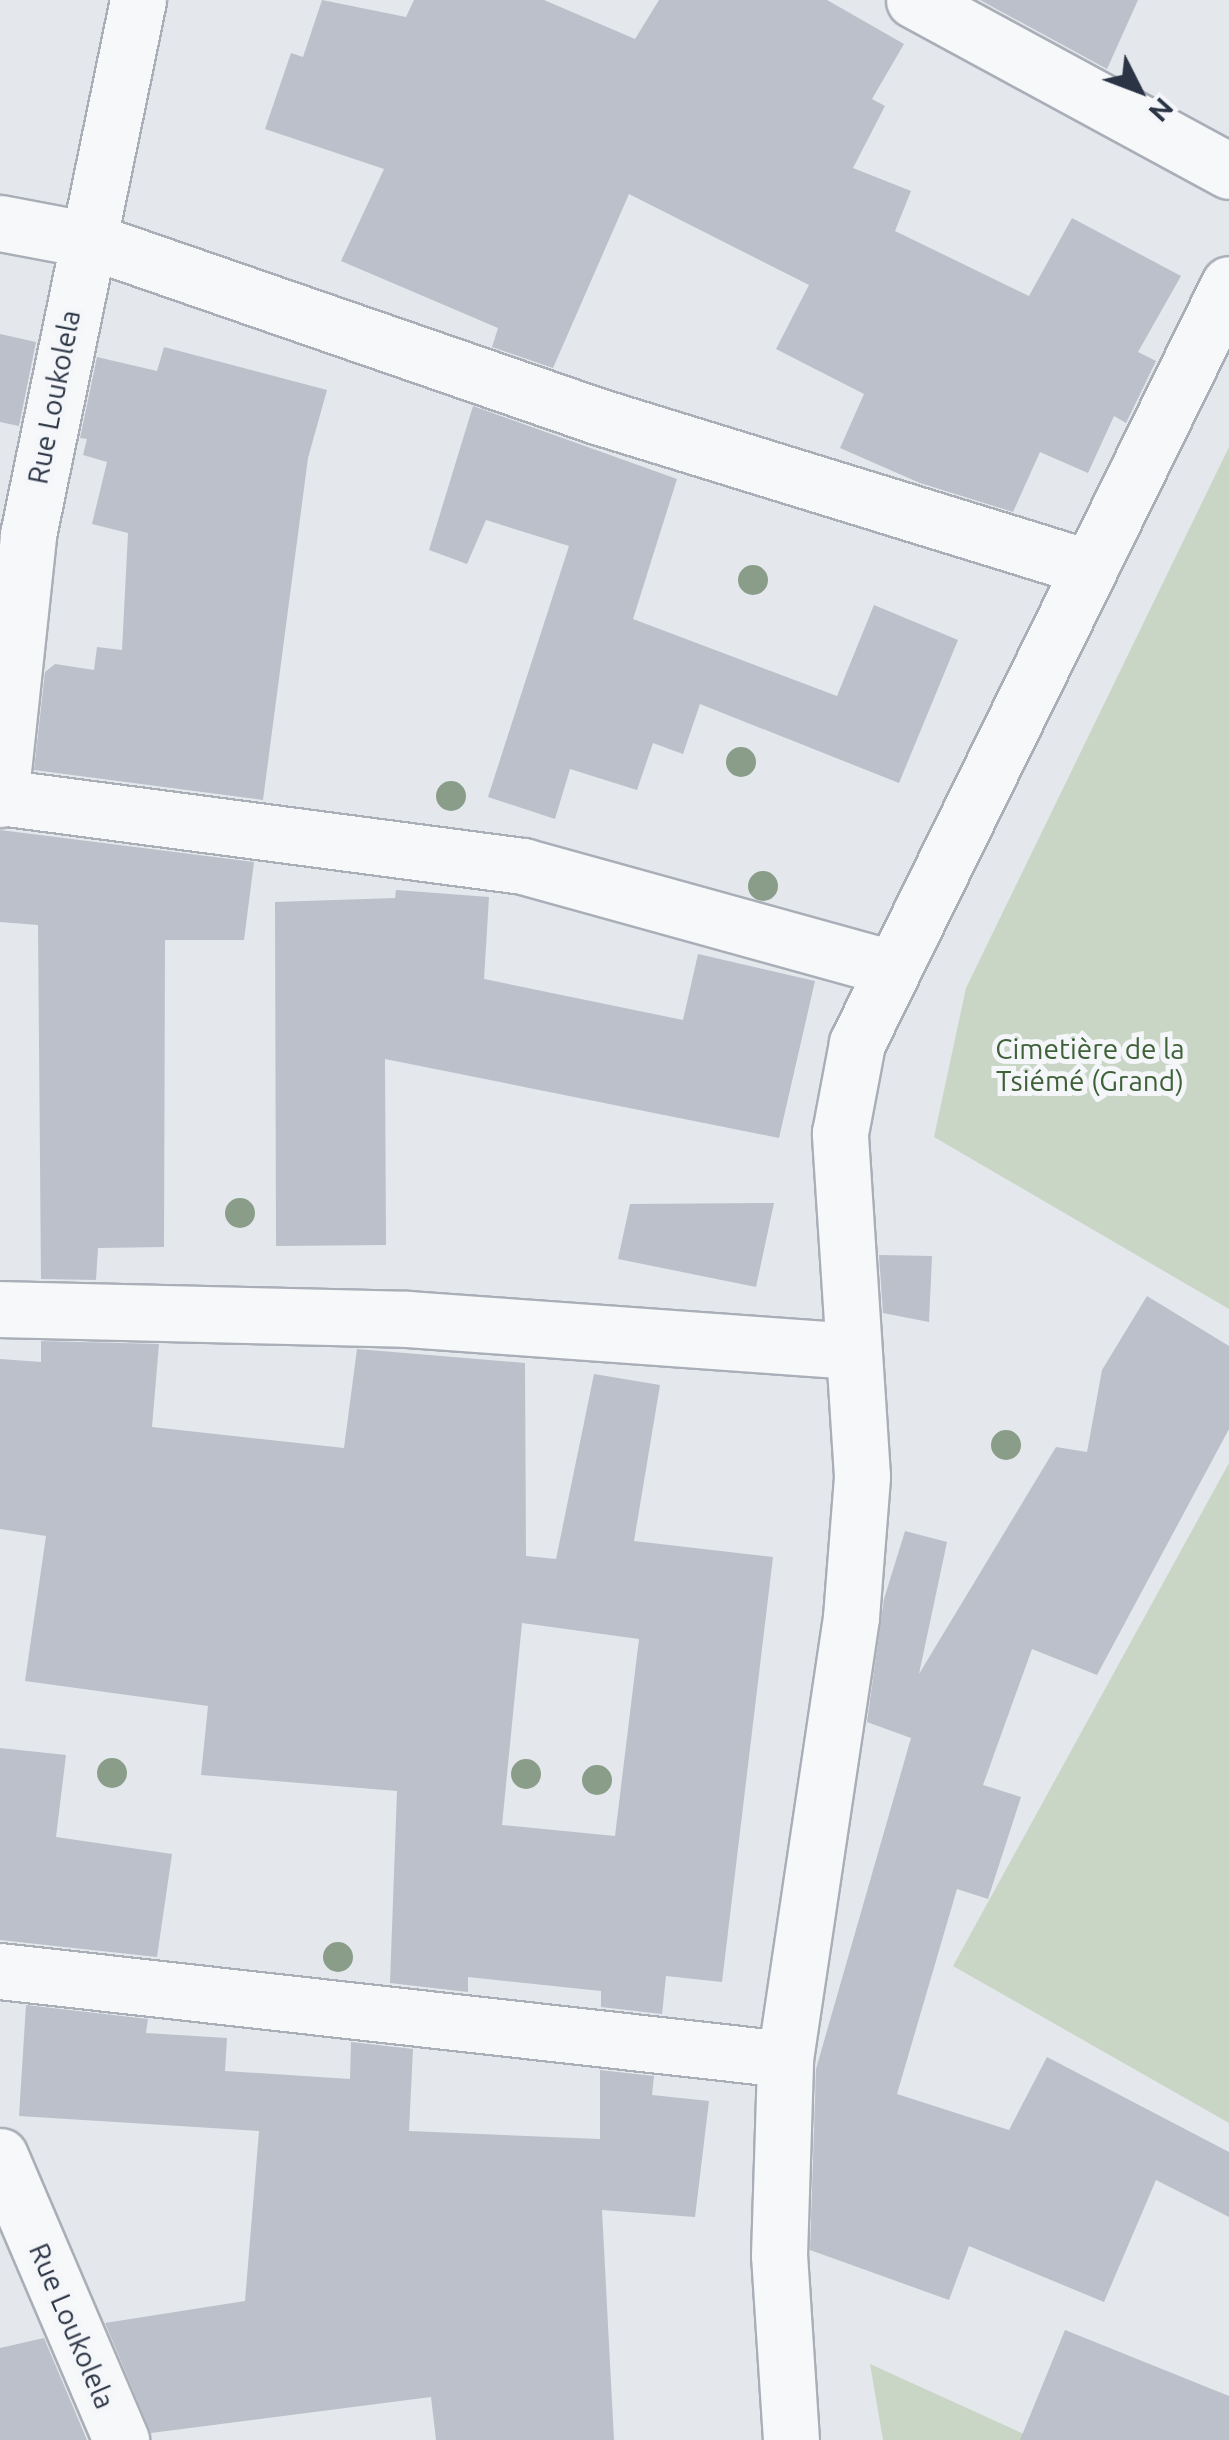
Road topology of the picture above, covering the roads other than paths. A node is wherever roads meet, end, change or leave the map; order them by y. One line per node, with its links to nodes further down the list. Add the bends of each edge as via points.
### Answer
1 (138, 0): 5 (street, Rue Loukolela)
2 (914, 0): 3 (street)
3 (1229, 171)
4 (0, 223): 5 (street)
5 (85, 238): 7 (street, via 597,416); 8 (street, Rue Loukolela, via 28,535)
6 (1229, 284): 7 (street)
7 (1087, 567): 9 (street)
8 (0, 798): 9 (street, via 523,866)
9 (886, 967): 11 (street, via 857,1044 840,1133)
10 (0, 1309): 11 (street, via 407,1319)
11 (850, 1352): 13 (street, via 862,1476 851,1617)
12 (0, 1971): 13 (street)
13 (785, 2059): 16 (street, via 780,2255)
14 (0, 2156): 15 (street, Rue Loukolela)
15 (121, 2440)
16 (791, 2440)

